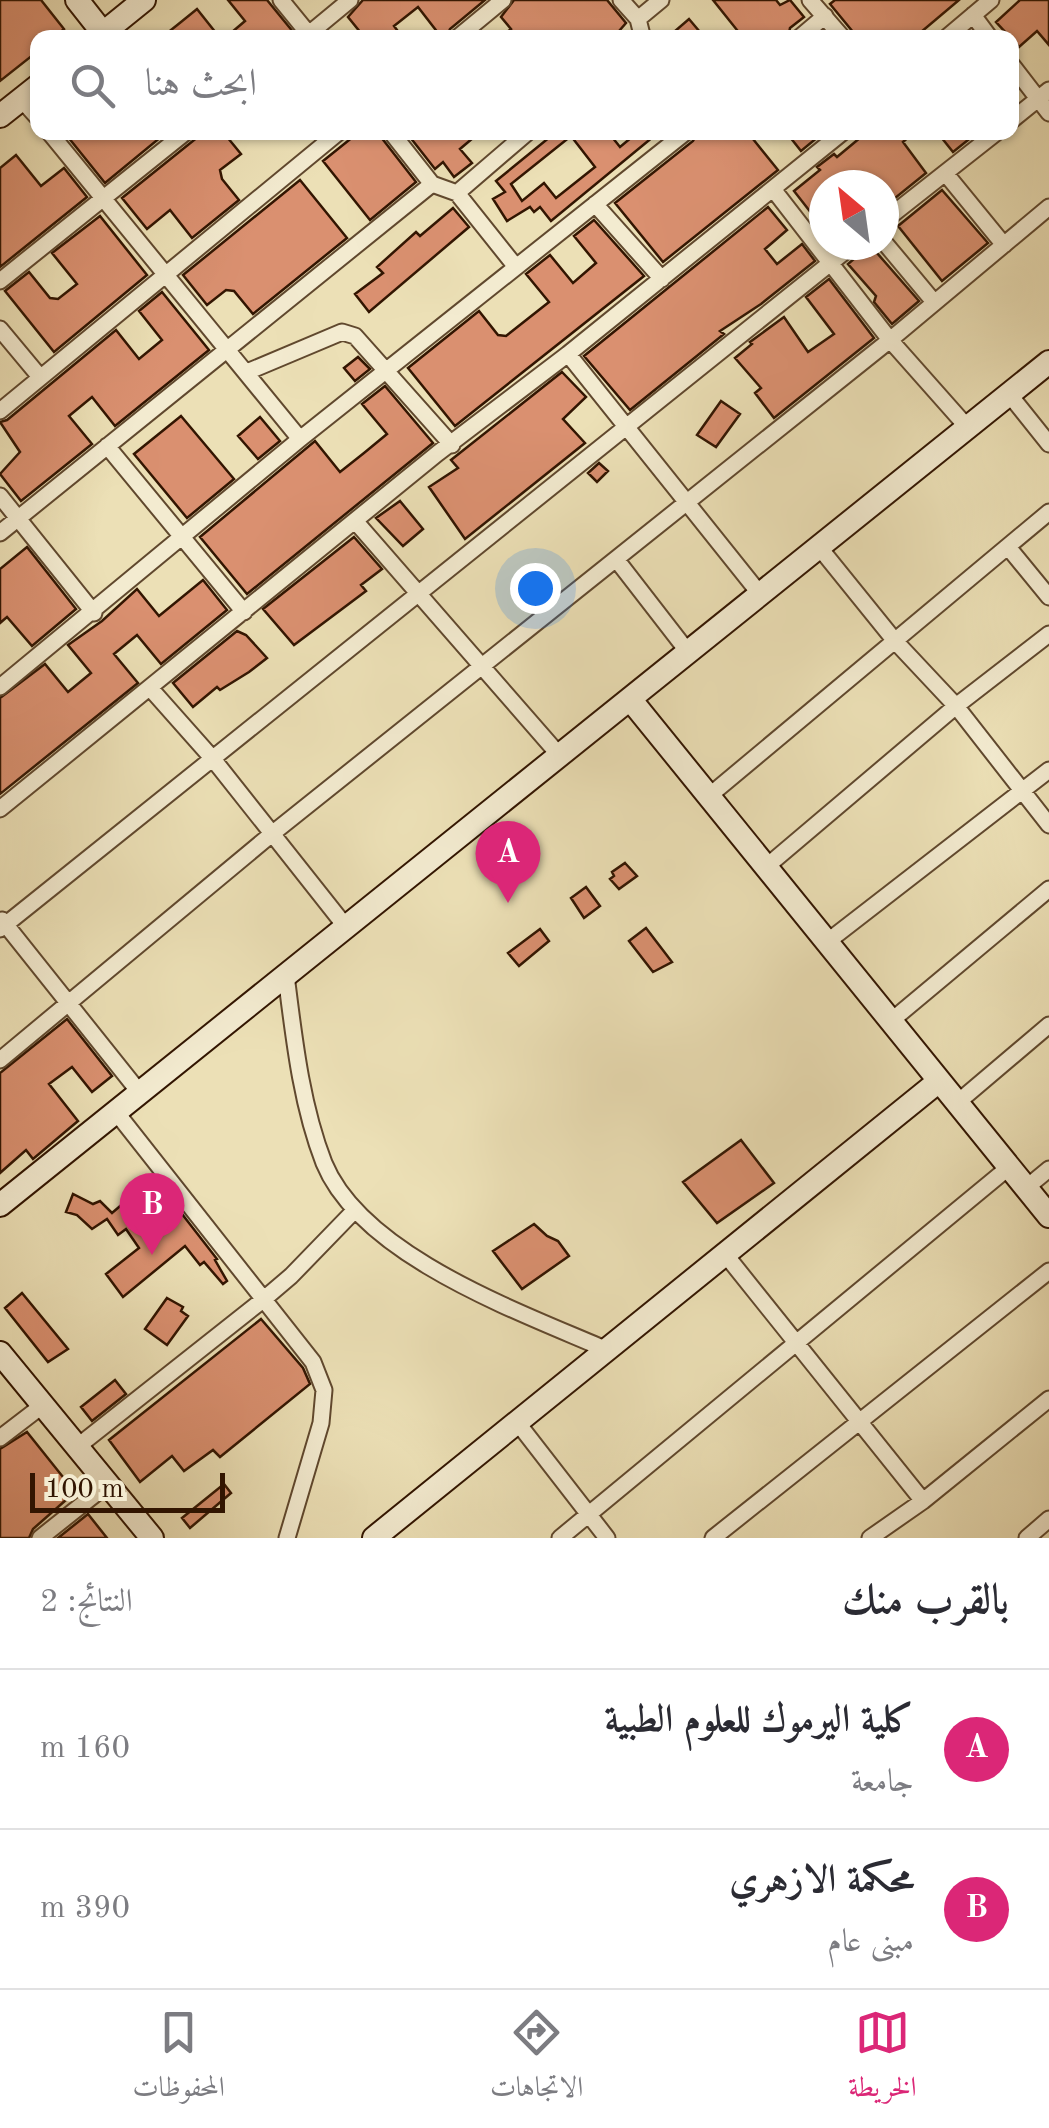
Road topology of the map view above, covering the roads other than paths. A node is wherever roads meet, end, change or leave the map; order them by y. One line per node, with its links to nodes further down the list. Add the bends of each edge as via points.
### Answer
1 (77, 0): 12 (street)
2 (144, 0): 13 (street)
3 (281, 0): 14 (street)
4 (350, 0): 15 (street)
5 (504, 0): 16 (street)
6 (622, 0): 17 (street)
7 (661, 0): 18 (street)
8 (811, 0): 11 (street)
9 (991, 0): 10 (street)
10 (973, 15): 21 (street); 22 (street)
11 (824, 16): 19 (street); 20 (street)
12 (97, 30)
13 (106, 30)
14 (304, 30)
15 (316, 30)
16 (467, 30)
17 (639, 30)
18 (641, 30)
19 (808, 30)
20 (836, 30)
21 (955, 30)
22 (984, 30)
23 (1019, 71): 25 (street)
24 (29, 93): 28 (street)
25 (1044, 94): 26 (street); 27 (street)
26 (1049, 113)
27 (1019, 114)
28 (0, 116)
29 (56, 140): 41 (street)
30 (176, 140): 41 (street)
31 (329, 140): 50 (street)
32 (397, 140): 38 (street)
33 (519, 140): 40 (street)
34 (676, 140): 42 (street)
35 (833, 140): 39 (street)
36 (986, 140): 37 (street)
37 (946, 174): 44 (street); 45 (street)
38 (432, 184): 40 (street); 56 (street)
39 (772, 189): 48 (street); 51 (street)
40 (457, 194): 49 (street)
41 (104, 198): 50 (street); 52 (street)
42 (595, 204): 49 (street); 51 (street)
43 (1049, 207): 45 (street)
44 (899, 209)
45 (1004, 244): 53 (street)
46 (835, 260): 48 (street)
47 (899, 260): 53 (street)
48 (830, 264): 55 (street); 64 (street)
49 (516, 267): 59 (street)
50 (165, 274): 56 (street); 61 (street)
51 (662, 279): 57 (street)
52 (0, 282)
53 (934, 302): 55 (street)
54 (0, 329): 61 (street)
55 (890, 340): 65 (street); 71 (street)
56 (226, 350): 60 (street); 69 (street)
57 (568, 354): 64 (street); 68 (street)
58 (1049, 362): 62 (street)
59 (386, 370): 60 (street, via 355,336 342,332); 66 (street); 68 (street)
60 (247, 372): 66 (street)
61 (40, 377): 63 (street)
62 (1009, 394): 65 (street); 67 (street)
63 (0, 412)
64 (626, 426): 71 (street); 80 (street)
65 (968, 428): 77 (street)
66 (300, 439): 76 (street)
67 (1049, 444)
68 (452, 445): 74 (street)
69 (107, 446): 73 (street); 76 (street)
70 (0, 496): 73 (street)
71 (686, 502): 79 (street); 81 (street)
72 (1049, 512): 78 (street)
73 (18, 519): 75 (street); 83 (street)
74 (356, 522): 80 (street); 84 (street)
75 (0, 533)
76 (180, 538): 83 (street); 84 (street)
77 (818, 547): 81 (street); 86 (street)
78 (1008, 547): 82 (street); 86 (street)
79 (616, 558): 87 (street); 88 (street)
80 (418, 593): 88 (street); 94 (street)
81 (760, 594): 87 (street)
82 (1049, 598)
83 (94, 612): 89 (street)
84 (244, 612): 90 (street)
85 (1049, 634): 92 (street)
86 (895, 642): 92 (street); 97 (street)
87 (688, 652): 91 (street)
88 (482, 666): 93 (street); 100 (street)
89 (0, 688)
90 (150, 688): 94 (street); 98 (street)
91 (630, 699): 93 (street); 97 (street)
92 (956, 706): 96 (street); 101 (street)
93 (560, 756): 104 (street)
94 (213, 759): 100 (street); 103 (street)
95 (1049, 770): 96 (street)
96 (1023, 792): 99 (street); 105 (street)
97 (708, 796): 101 (street)
98 (0, 809)
99 (1049, 825)
100 (273, 833): 104 (street); 107 (street)
101 (766, 867): 105 (street)
102 (1049, 888): 108 (street)
103 (2, 923): 107 (street)
104 (346, 927): 106 (street)
105 (827, 942): 108 (street)
106 (286, 975): 112 (street); 119 (street, via 314,1129 325,1165)
107 (68, 1004): 110 (street); 112 (street)
108 (890, 1021): 111 (street)
109 (1049, 1025): 113 (street)
110 (0, 1060)
111 (939, 1081): 113 (street); 121 (street)
112 (140, 1093): 114 (street)
113 (957, 1102): 115 (street)
114 (116, 1112): 118 (street); 123 (street)
115 (1008, 1168): 117 (street); 124 (street)
116 (1049, 1169): 117 (street)
117 (1026, 1188): 120 (street)
118 (0, 1205)
119 (355, 1210): 123 (street); 125 (street, via 389,1242 461,1283)
120 (1049, 1216)
121 (725, 1254): 124 (street); 125 (street)
122 (1049, 1271): 129 (street)
123 (264, 1300): 132 (street); 140 (street, via 312,1362 324,1390 322,1423)
124 (796, 1344): 129 (street); 135 (street)
125 (607, 1350): 130 (street)
126 (0, 1353): 128 (street)
127 (1049, 1399): 134 (street)
128 (43, 1405): 131 (street); 132 (street)
129 (858, 1420): 134 (street); 144 (street)
130 (517, 1422): 135 (street); 141 (street)
131 (0, 1438)
132 (77, 1447): 133 (street)
133 (108, 1484): 138 (street); 139 (street)
134 (923, 1500): 137 (street)
135 (588, 1515): 142 (street); 143 (street)
136 (1049, 1520): 145 (street)
137 (874, 1537)
138 (40, 1538)
139 (152, 1538)
140 (286, 1538)
141 (374, 1538)
142 (560, 1538)
143 (607, 1538)
144 (713, 1538)
145 (1027, 1538)

